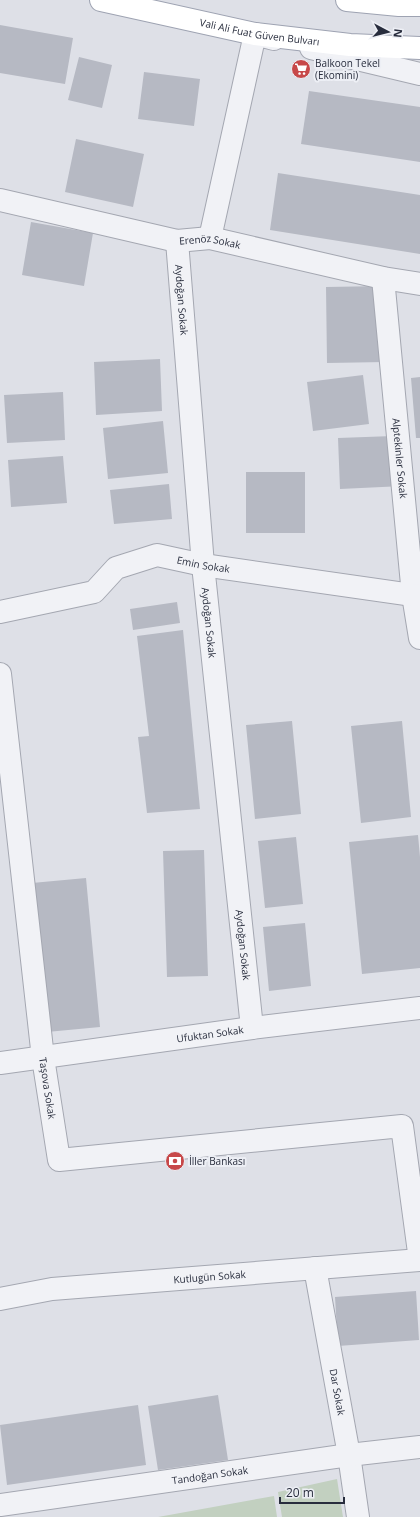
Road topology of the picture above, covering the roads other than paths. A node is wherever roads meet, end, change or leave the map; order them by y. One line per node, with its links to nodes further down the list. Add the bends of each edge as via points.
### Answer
1 (102, 0): 4 (main road, Vali Ali Fuat Güven Bulvarı)
2 (347, 0): 3 (main road)
3 (420, 5)
4 (255, 34): 5 (main road, Vali Ali Fuat Güven Bulvarı, via 350,45); 6 (street); 8 (street)
5 (420, 48)
6 (420, 74)
7 (0, 200): 9 (street, Erenöz Sokak)
8 (210, 238): 9 (street, Erenöz Sokak); 10 (street, Erenöz Sokak)
9 (177, 241): 12 (street, Aydoğan Sokak)
10 (383, 278): 11 (street, Erenöz Sokak); 13 (street, Alptekinler Sokak)
11 (420, 284)
12 (203, 565): 13 (street, Emin Sokak); 14 (street, Emin Sokak, via 157,555 116,568 94,592); 18 (street, Aydoğan Sokak)
13 (417, 596): 15 (street, Alptekinler Sokak)
14 (0, 612)
15 (420, 638)
16 (0, 674): 19 (street, Taşova Sokak)
17 (420, 1008): 18 (street, Ufuktan Sokak)
18 (252, 1028): 19 (street, Ufuktan Sokak)
19 (43, 1058): 20 (street, Ufuktan Sokak); 21 (street, Taşova Sokak, via 59,1160 402,1126)
20 (0, 1063)
21 (420, 1260): 22 (street, Kutlugün Sokak)
22 (315, 1268): 23 (street, Kutlugün Sokak, via 52,1289); 25 (street, Dar Sokak)
23 (0, 1299)
24 (420, 1447): 25 (street, Tandoğan Sokak)
25 (348, 1455): 26 (street, Tandoğan Sokak); 27 (street, Dar Sokak)
26 (0, 1505)
27 (358, 1517)

